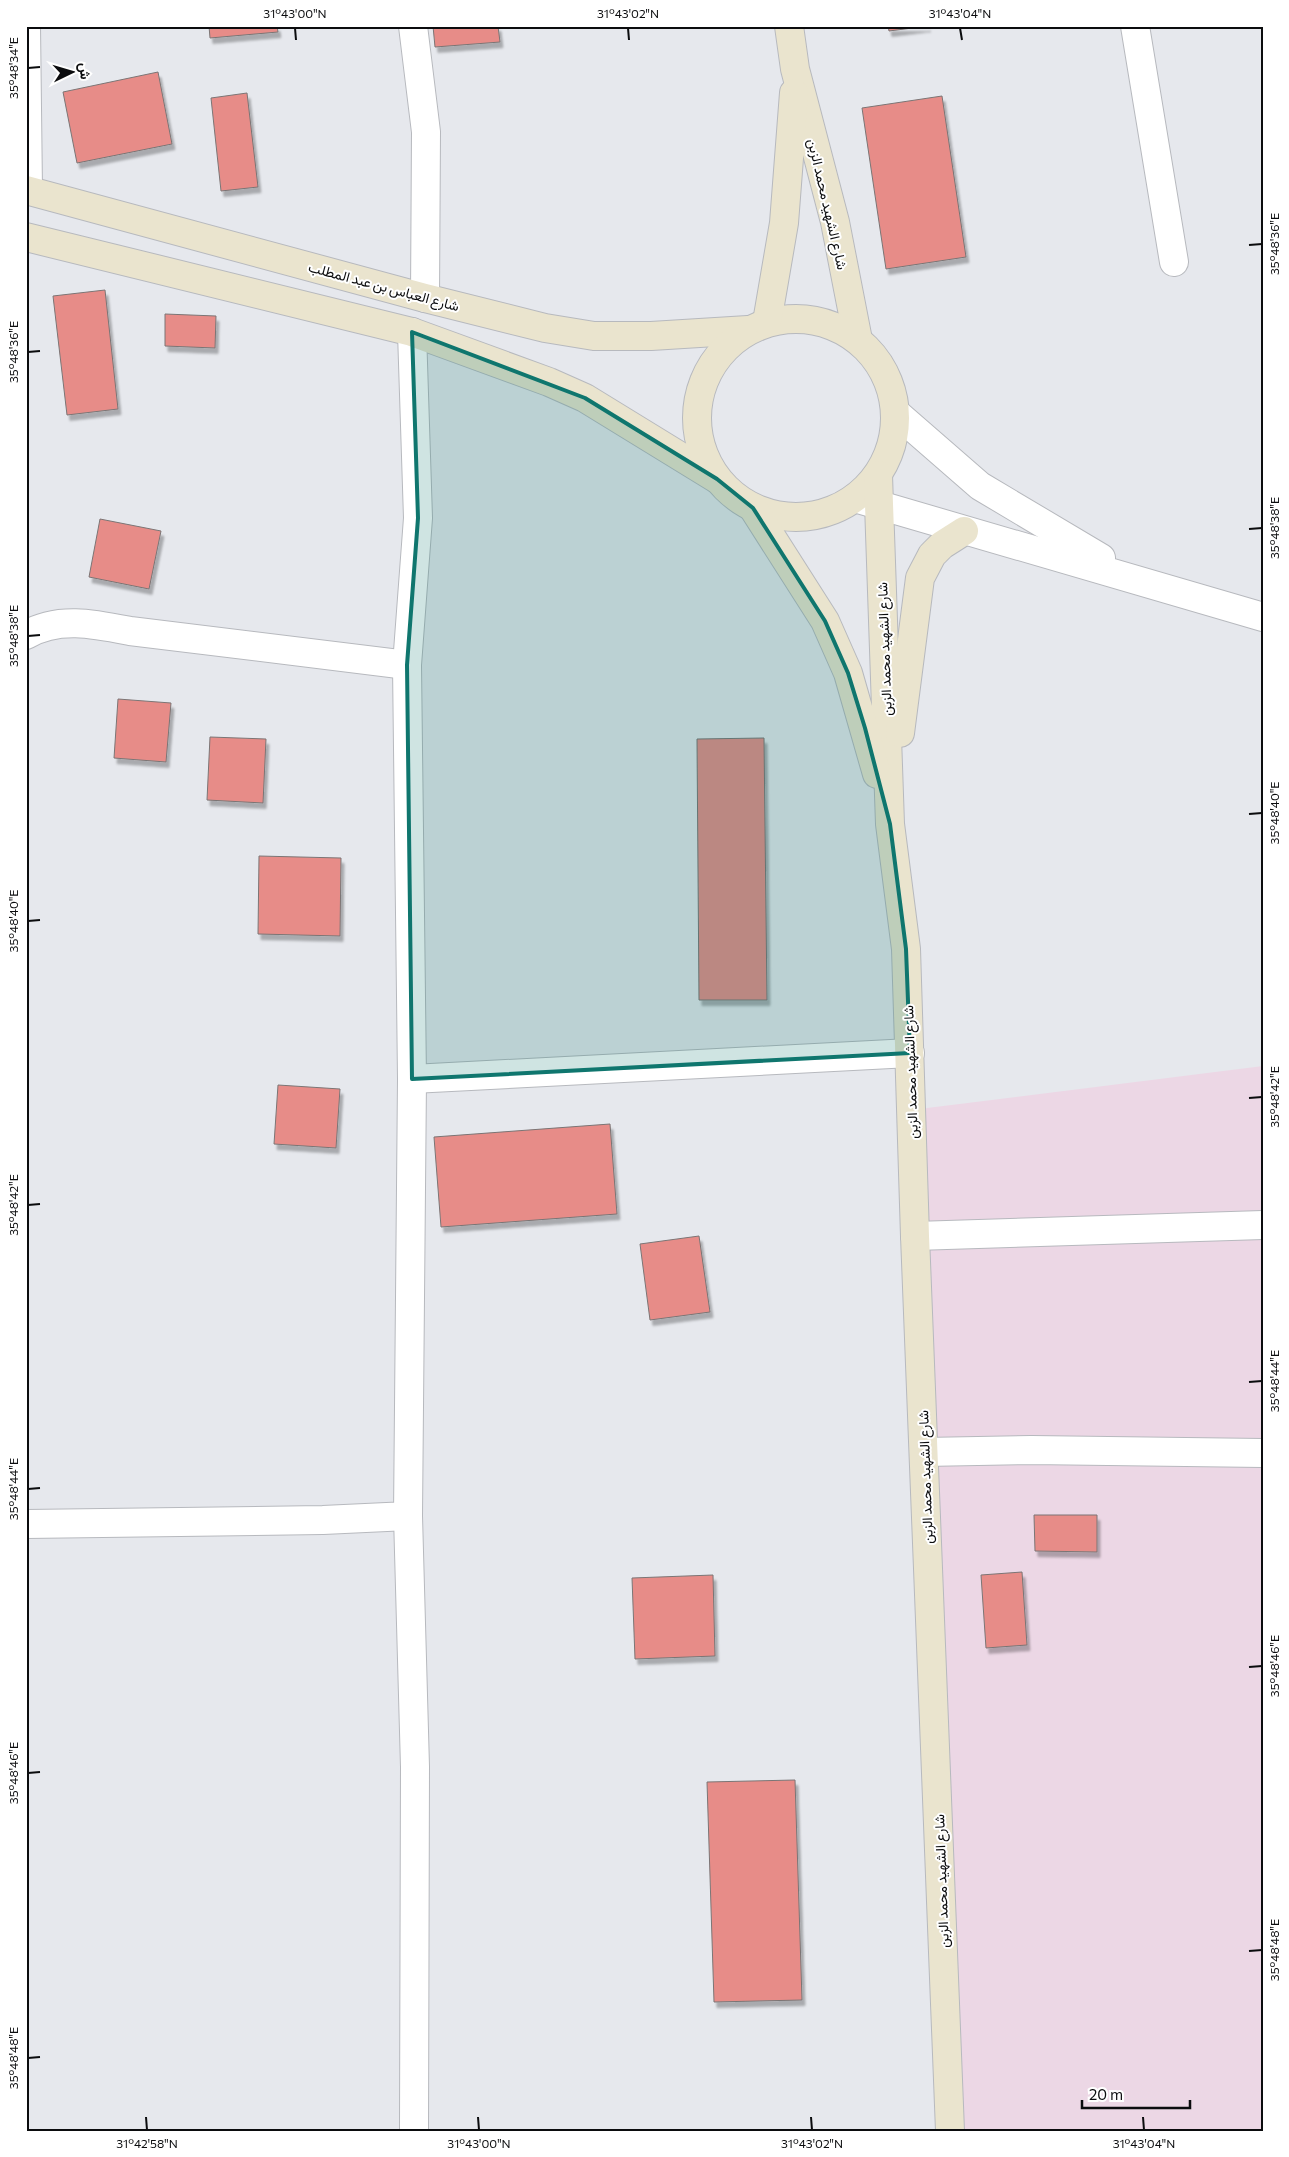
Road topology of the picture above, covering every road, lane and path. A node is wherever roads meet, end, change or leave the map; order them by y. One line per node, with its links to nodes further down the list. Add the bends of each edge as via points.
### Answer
1 (26, 26): 6 (street)
2 (413, 26): 9 (street, via 426,132)
3 (789, 26): 5 (street, شارع الشهيد محمد الزبن)
4 (1135, 26): 8 (street)
5 (795, 70): 10 (street, شارع الشهيد محمد الزبن, via 784,223); 12 (street, شارع الشهيد محمد الزبن, via 834,222)
6 (27, 190): 9 (street, شارع العباس بن عبد المطلب)
7 (26, 237): 11 (street)
8 (1174, 262)
9 (425, 298): 10 (street, شارع العباس بن عبد المطلب, via 545,328 594,336 650,336)
10 (757, 326): 12 (street, شارع العباس بن عبد المطلب, via 799,318 830,324); 14 (street, via 715,358 698,398 698,440)
11 (412, 332): 14 (street, via 585,398); 21 (street, via 418,518)
12 (858, 340): 13 (street, via 884,372)
13 (895, 412): 15 (street, شارع الشهيد محمد الزبن, via 892,445); 18 (street, via 980,486)
14 (717, 479): 16 (street, via 733,496)
15 (867, 502): 16 (street, via 816,515 784,517); 17 (street); 22 (street, شارع الشهيد محمد الزبن)
16 (753, 508): 22 (street, شارع الشهيد محمد الزبن, via 825,621 848,673)
17 (964, 531): 18 (street); 22 (street, via 932,555 920,578)
18 (1139, 580): 19 (street)
19 (1263, 617)
20 (26, 635): 21 (street, via 39,627 57,623 94,624)
21 (407, 665): 24 (street)
22 (890, 824): 23 (street, شارع الشهيد محمد الزبن, via 906,949)
23 (910, 1053): 24 (street); 26 (street, شارع الشهيد محمد الزبن)
24 (412, 1079): 29 (street)
25 (1263, 1224): 26 (street)
26 (915, 1236): 27 (street, شارع الشهيد محمد الزبن)
27 (924, 1452): 28 (street); 32 (street, شارع الشهيد محمد الزبن)
28 (1263, 1453)
29 (408, 1516): 30 (street); 31 (street, via 415,1767)
30 (26, 1524)
31 (414, 2131)
32 (950, 2131)

